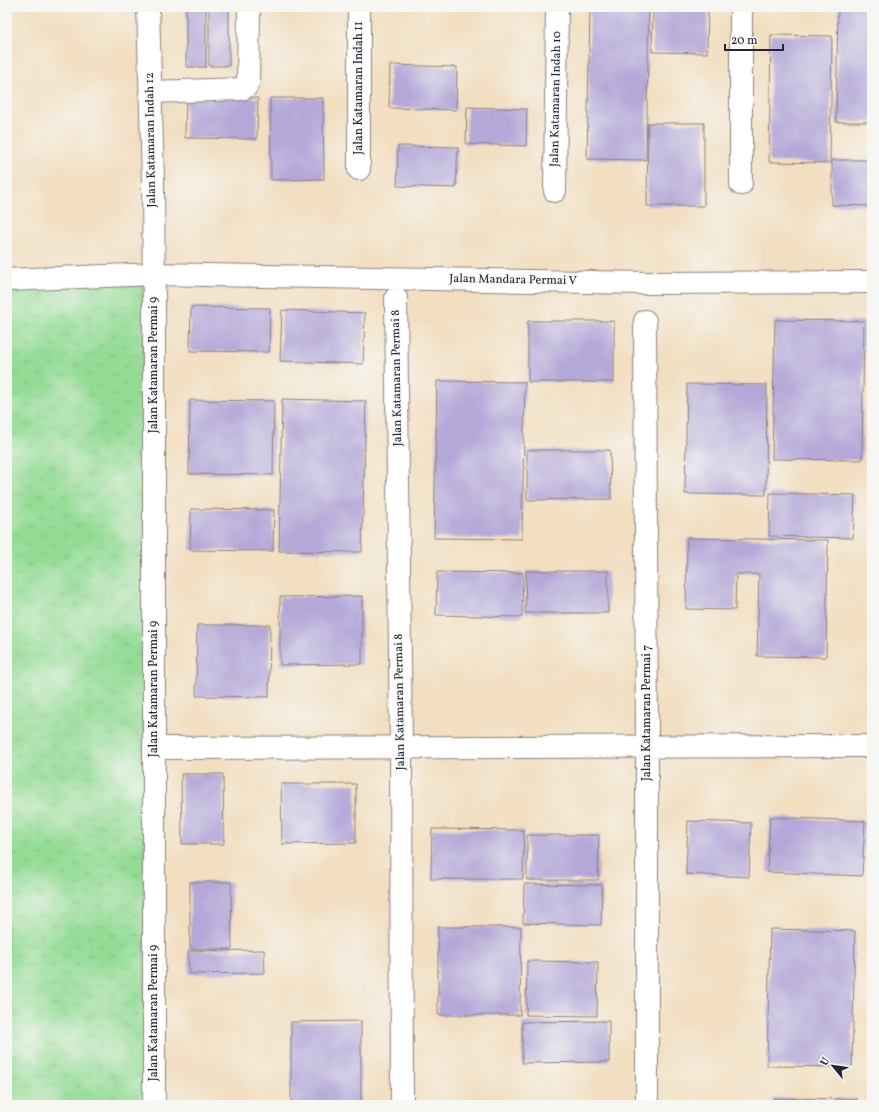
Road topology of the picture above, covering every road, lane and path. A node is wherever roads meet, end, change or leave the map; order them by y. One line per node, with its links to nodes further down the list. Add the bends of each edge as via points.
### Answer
1 (148, 7): 6 (street, Jalan Katamaran Indah 12)
2 (249, 7): 6 (street, via 246,87 242,90)
3 (359, 7): 7 (street, Jalan Katamaran Indah 11)
4 (557, 7): 9 (street, Jalan Katamaran Indah 10)
5 (741, 7): 8 (street)
6 (150, 92): 10 (street, Jalan Katamaran Indah 12)
7 (360, 169)
8 (741, 184)
9 (555, 191)
10 (154, 274): 11 (street, Jalan Mandara Permai V); 12 (street, Jalan Mandara Permai V, via 645,283); 18 (street, Jalan Katamaran Permai 9)
11 (7, 280)
12 (872, 282)
13 (396, 298): 15 (street, Jalan Katamaran Permai 8)
14 (645, 321): 17 (street, Jalan Katamaran Permai 7)
15 (401, 746): 17 (street); 18 (street); 20 (street, Jalan Katamaran Permai 8)
16 (872, 746): 17 (street)
17 (647, 747): 21 (street, Jalan Katamaran Permai 7)
18 (154, 748): 19 (street, Jalan Katamaran Permai 9)
19 (154, 1105)
20 (402, 1105)
21 (647, 1105)

